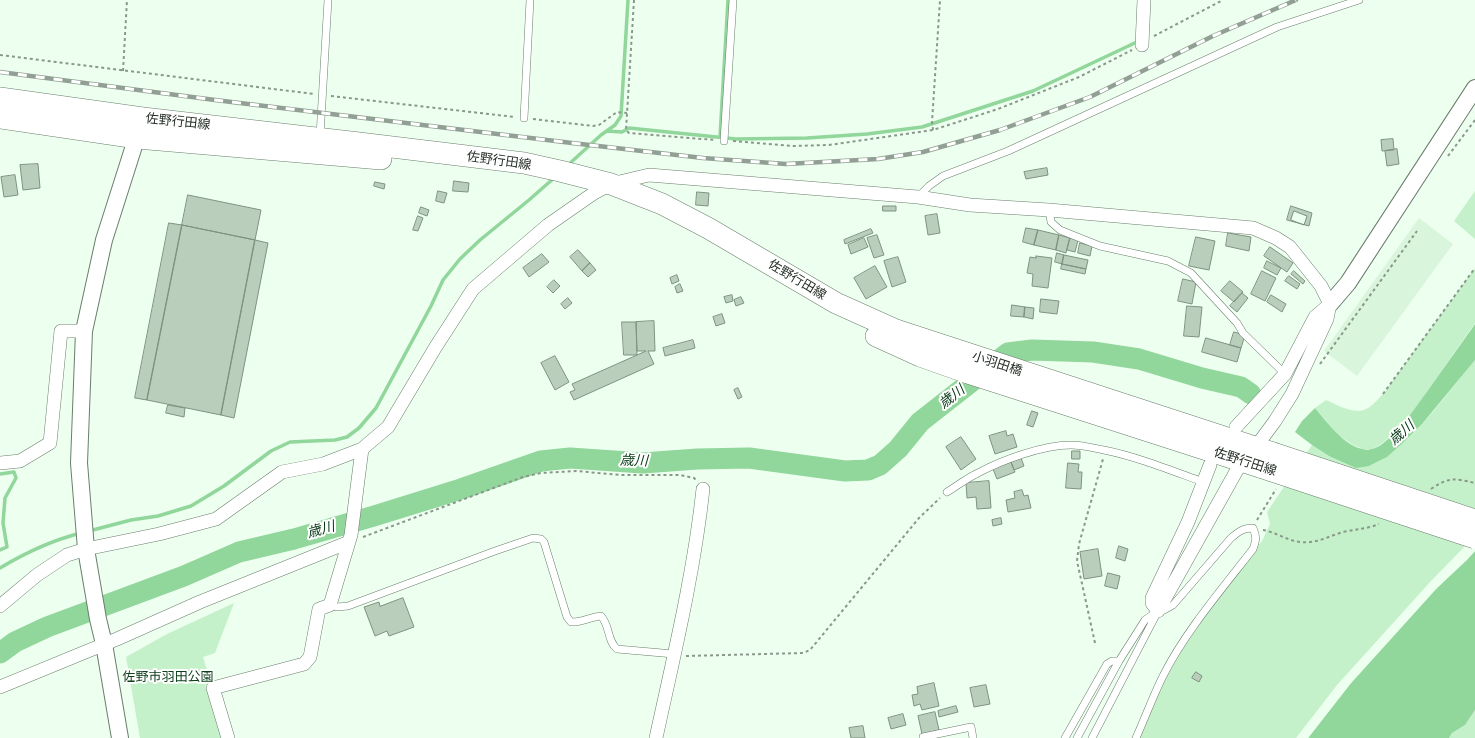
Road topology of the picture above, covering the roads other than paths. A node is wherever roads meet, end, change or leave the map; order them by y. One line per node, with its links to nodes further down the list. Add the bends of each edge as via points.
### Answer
1 (328, 0): 12 (lane)
2 (530, 0): 10 (lane)
3 (733, 0): 13 (lane)
4 (1144, 0): 6 (street)
5 (1359, 0): 15 (lane, via 1277,27 1008,151 943,176)
6 (1142, 45)
7 (1475, 88): 17 (street, via 1348,283)
8 (0, 98): 11 (main road, 佐野行田線)
9 (0, 118): 11 (main road, 佐野行田線)
10 (524, 118)
11 (140, 128): 12 (main road, 佐野行田線); 14 (main road, 佐野行田線); 18 (street, via 104,240)
12 (319, 138): 14 (main road, 佐野行田線, via 524,163 560,171)
13 (724, 141)
14 (603, 188): 15 (street, via 649,175); 19 (main road, 佐野行田線, via 662,204 836,303); 24 (street, via 548,225 473,289 388,427)
15 (918, 198): 16 (street, via 970,205)
16 (1049, 210): 17 (street, via 1253,228 1290,247 1321,286); 20 (lane, via 1051,222 1060,230 1100,246 1168,261 1191,273 1237,323 1243,333)
17 (1330, 304): 20 (street, via 1315,317); 25 (street, via 1327,319 1292,394 1275,421)
18 (84, 331): 26 (street, via 61,331 50,443 20,461); 34 (street, via 79,463)
19 (953, 358): 21 (main road, 小羽田橋); 22 (main road, 小羽田橋)
20 (1285, 374): 23 (street)
21 (1035, 376): 25 (main road, 佐野行田線)
22 (1014, 388): 25 (main road, 佐野行田線)
23 (1236, 427)
24 (362, 449): 33 (street); 34 (street, via 323,464 282,472 216,519)
25 (1258, 457): 31 (main road, 佐野行田線, bridge); 32 (main road, 佐野行田線, bridge); 37 (street)
26 (0, 462)
27 (1210, 465): 28 (street)
28 (1203, 482): 30 (lane, via 1121,454 1071,445 1024,454 1000,463 977,473); 37 (street, via 1188,522 1152,598 1152,604)
29 (703, 489): 39 (street, via 689,586)
30 (947, 492)
31 (1475, 520)
32 (1475, 538)
33 (350, 539): 35 (street); 38 (street)
34 (86, 551): 36 (street, via 67,555); 38 (street)
35 (330, 605): 39 (lane, via 348,606 495,551 538,538 544,542 567,617 571,622 601,616 613,646 617,649); 44 (street, via 319,609 310,657 304,664 213,688)
36 (0, 606)
37 (1158, 611): 40 (lane, via 1145,620); 49 (lane); 50 (lane, via 1173,605 1231,538 1246,528 1253,528 1256,535 1253,549 1202,615 1163,676)
38 (103, 641): 41 (street); 43 (street)
39 (674, 654): 45 (street)
40 (1118, 661): 47 (lane, via 1107,664); 48 (lane)
41 (0, 687)
42 (923, 737): 46 (lane, via 971,727)
43 (120, 738)
44 (228, 738)
45 (656, 738)
46 (973, 738)
47 (1064, 738)
48 (1077, 738)
49 (1092, 738)
50 (1136, 738)

